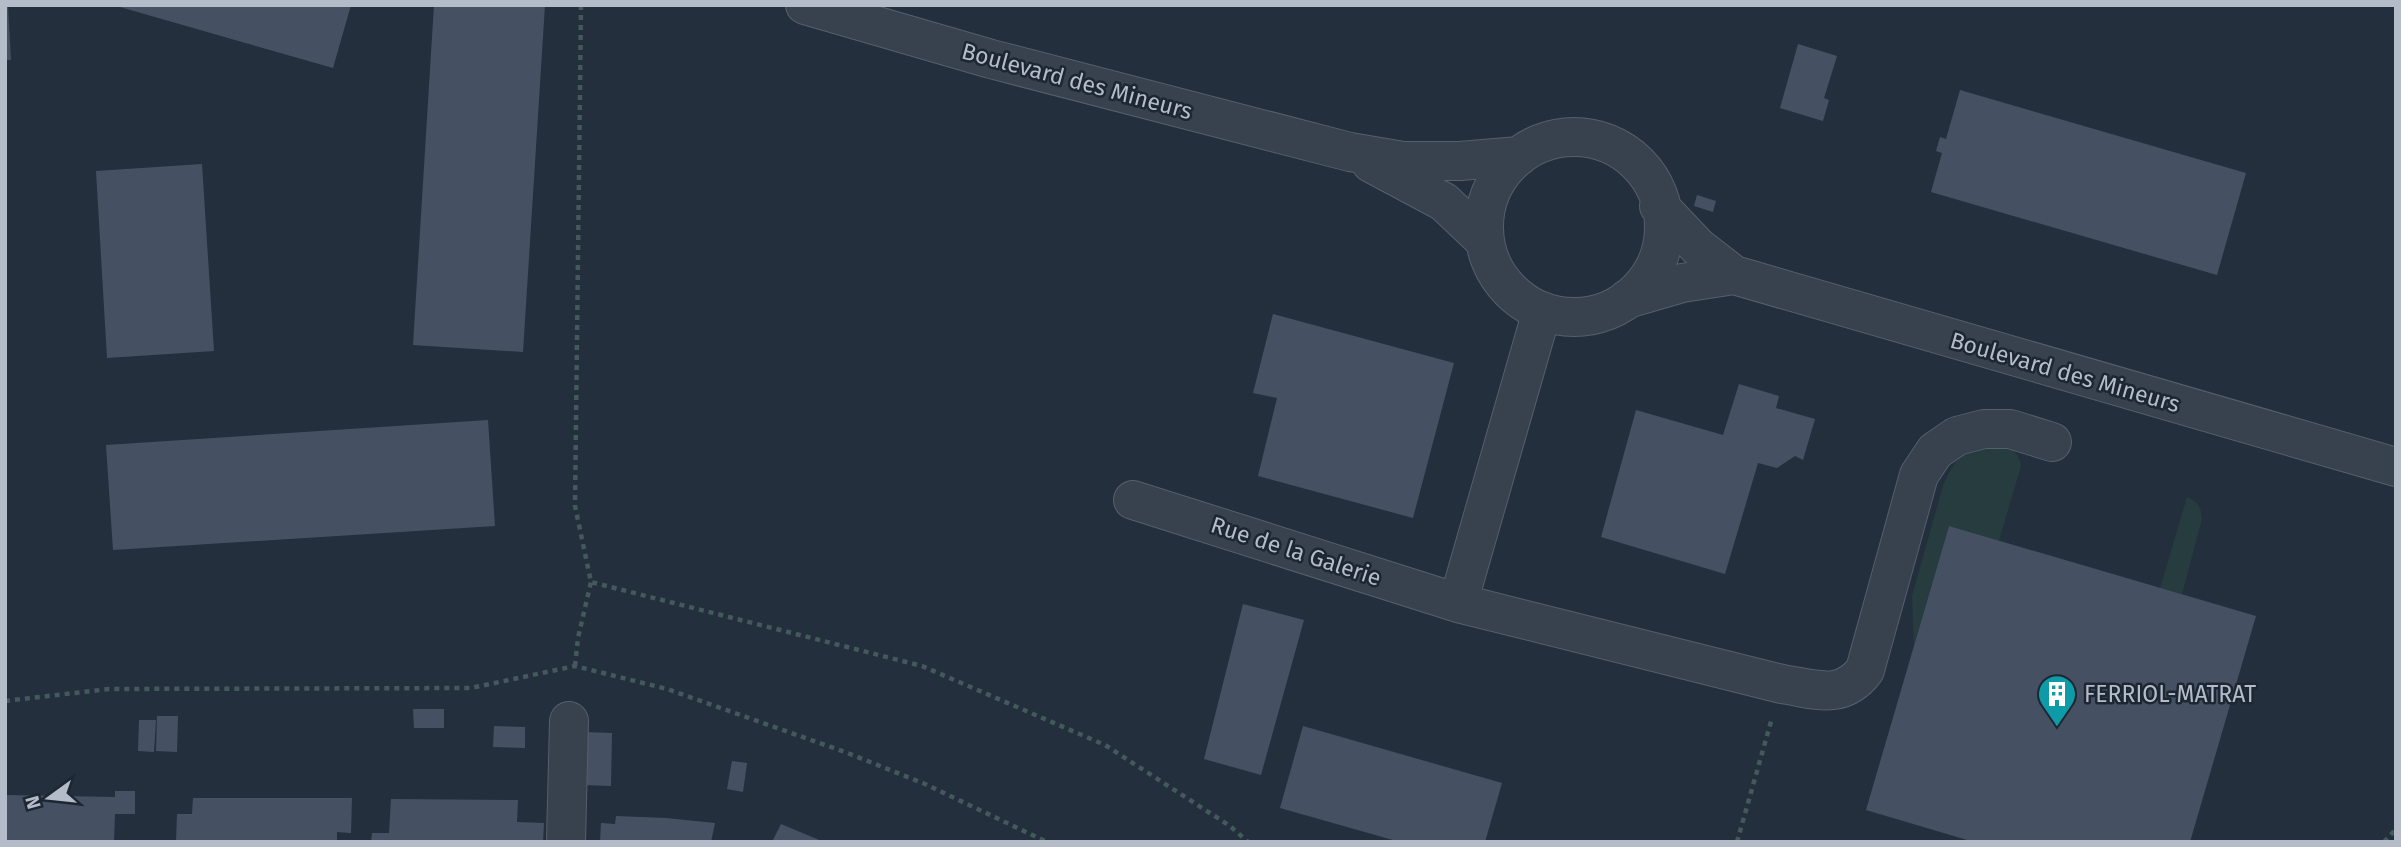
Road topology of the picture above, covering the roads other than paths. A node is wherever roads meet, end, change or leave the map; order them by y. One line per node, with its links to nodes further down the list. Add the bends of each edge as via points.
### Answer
1 (805, 5): 2 (street, Boulevard des Mineurs, via 991,59)
2 (1350, 152): 3 (street, Boulevard des Mineurs, via 1403,161); 5 (street, Boulevard des Mineurs, via 1444,202)
3 (1520, 156): 4 (street, via 1548,139 1600,140 1633,157 1656,187); 5 (street, via 1508,163 1489,193)
4 (1659, 206): 6 (street, Boulevard des Mineurs, via 1698,247); 7 (street, via 1665,232 1658,262 1646,282)
5 (1484, 240): 8 (street, via 1491,264 1509,291)
6 (1734, 275): 7 (street, Boulevard des Mineurs, via 1682,283); 10 (street, Boulevard des Mineurs)
7 (1623, 300): 8 (street, via 1610,311 1579,318)
8 (1542, 311): 12 (street)
9 (2052, 442): 12 (street, Rue de la Galerie, via 2010,429 1984,429 1957,436 1935,451 1919,475 1865,670 1844,689 1782,684)
10 (2396, 467)
11 (1133, 499): 12 (street, Rue de la Galerie)
12 (1458, 603)
13 (569, 721): 14 (street)
14 (566, 842)

